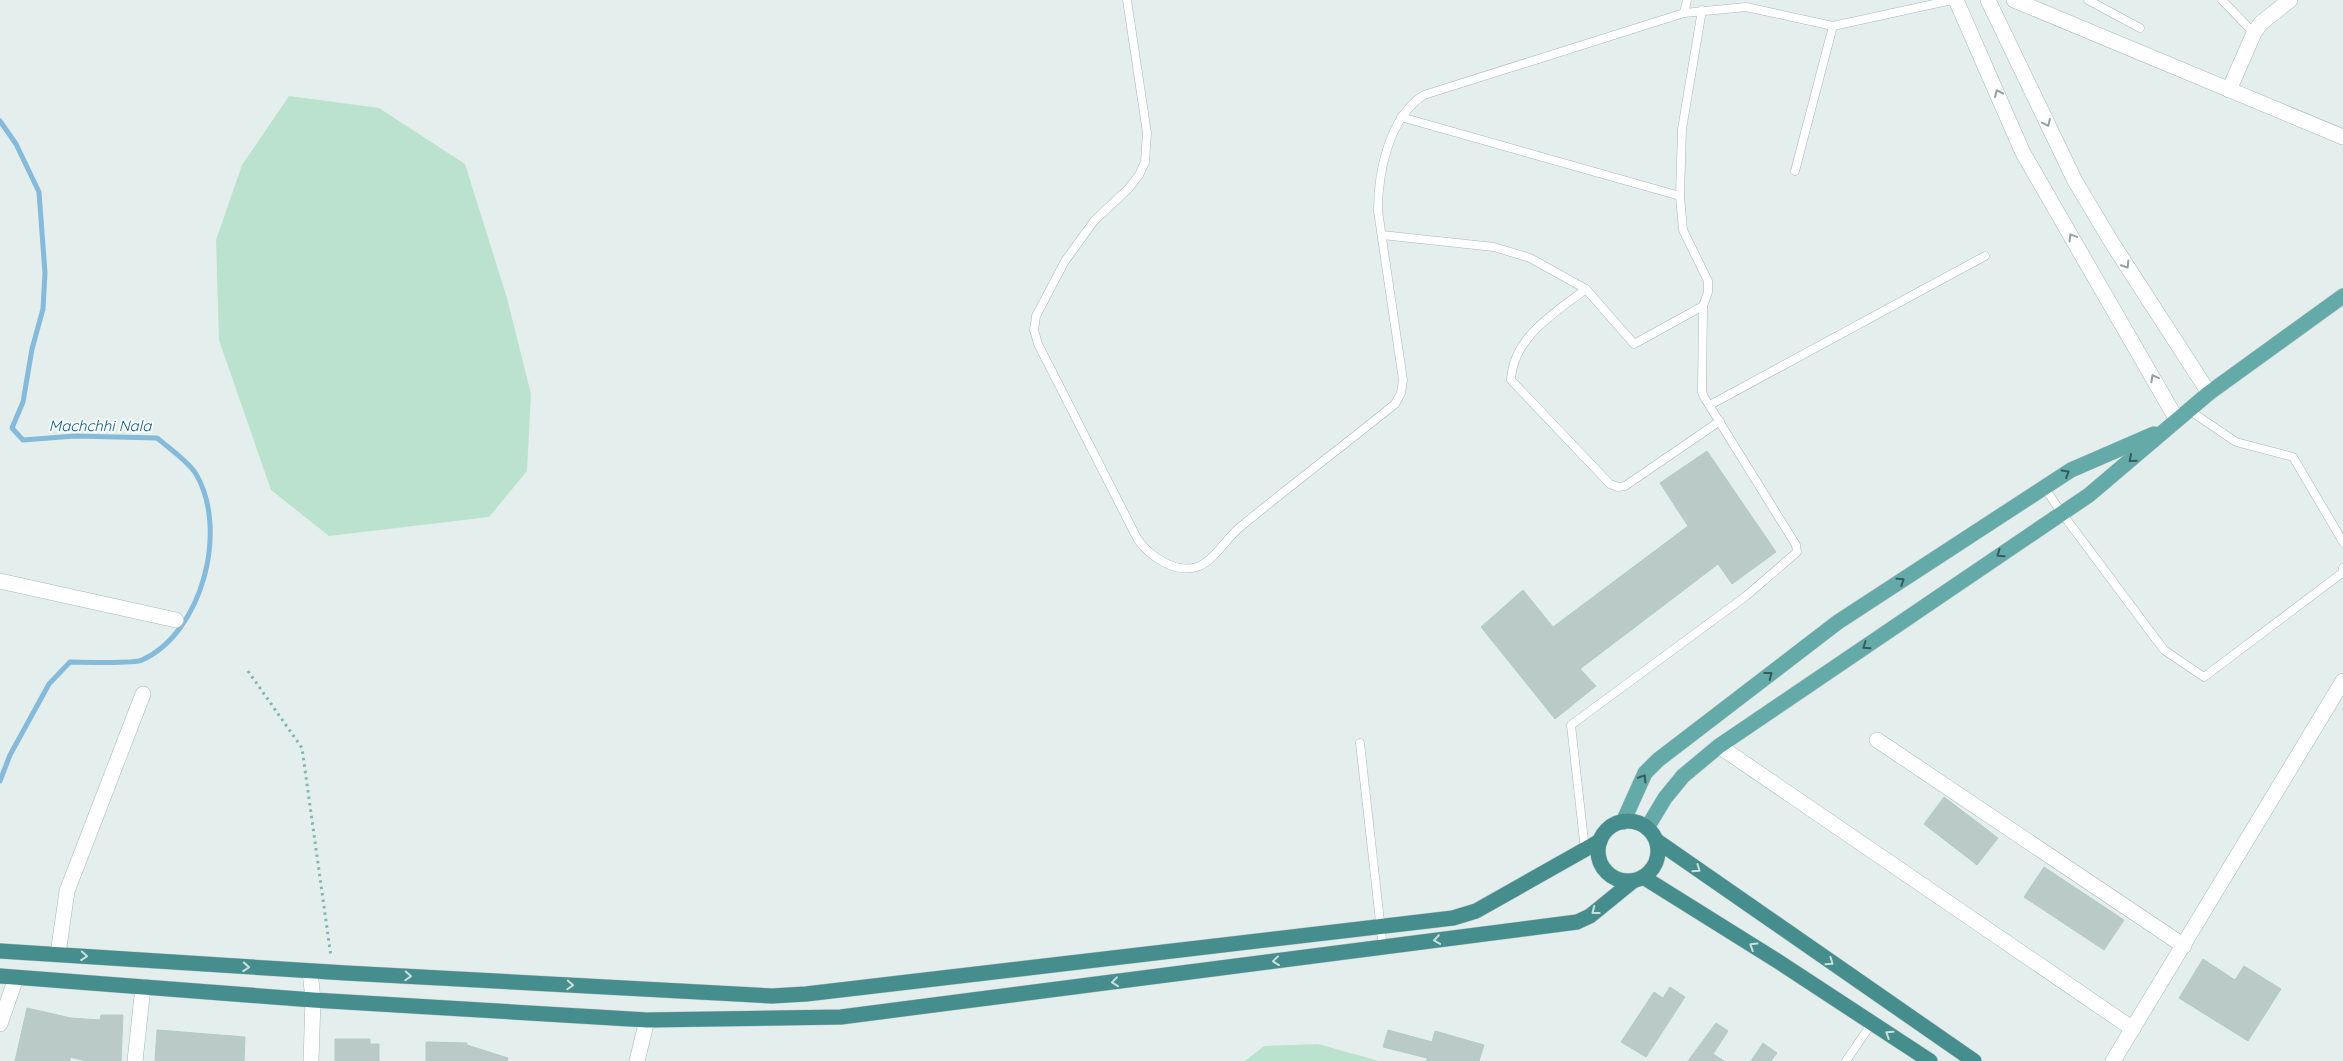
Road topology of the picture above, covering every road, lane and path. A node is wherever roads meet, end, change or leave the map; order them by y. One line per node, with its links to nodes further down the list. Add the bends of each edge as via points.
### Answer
1 (1127, 0): 20 (lane, via 1147,133 1144,162 1129,188 1094,221 1075,246 1036,316 1034,330 1038,344 1138,540 1151,555 1183,567 1195,568 1204,564 1237,530 1394,404 1401,393 1403,380)
2 (1687, 0): 11 (lane)
3 (1952, 0): 12 (lane)
4 (1956, 0): 29 (street, one-way to 4, via 2024,153)
5 (1988, 0): 25 (street, one-way to 25, via 2075,181)
6 (2014, 0): 15 (street)
7 (2088, 0): 13 (lane)
8 (2222, 0): 14 (lane)
9 (2290, 0): 14 (street, via 2261,23)
10 (1702, 10): 11 (lane); 12 (lane, via 1746,7); 19 (lane, via 1682,129)
11 (1684, 12): 16 (lane, via 1424,95 1411,103)
12 (1833, 26): 18 (lane)
13 (2140, 28)
14 (2254, 33): 15 (street)
15 (2229, 90): 17 (street)
16 (1401, 117): 19 (lane); 20 (lane, via 1381,169 1378,201)
17 (2343, 137)
18 (1795, 171)
19 (1680, 196): 24 (lane, via 1684,230 1708,281)
20 (1382, 235): 22 (lane, via 1494,247 1513,252)
21 (1985, 256): 26 (lane)
22 (1586, 289): 24 (lane, via 1634,344); 28 (lane, via 1535,329 1518,354 1511,380 1610,484 1625,486)
23 (2343, 296): 25 (main road)
24 (1703, 306): 26 (lane, via 1702,392)
25 (2209, 393): 27 (main road)
26 (1710, 405): 28 (lane)
27 (2189, 410): 29 (main road); 32 (lane, via 2236,442 2293,457)
28 (1720, 422): 46 (lane, via 1797,552 1746,596 1571,725)
29 (2173, 424): 30 (main road, one-way to 29, via 2071,470); 31 (main road, one-way to 31, via 2089,495)
30 (2044, 487): 31 (lane); 42 (main road, one-way to 30, via 1645,773 1658,760 1838,622)
31 (2061, 512): 33 (lane, via 2164,650 2204,677 2342,573); 41 (main road, one-way to 41)
32 (2343, 542)
33 (2343, 568)
34 (0, 581): 35 (street)
35 (176, 620)
36 (248, 672): 54 (path, via 302,748)
37 (2343, 681): 49 (street)
38 (143, 694): 52 (street, via 67,891)
39 (1877, 740): 49 (street)
40 (1360, 742): 48 (lane)
41 (1719, 746): 43 (main road, via 1683,776); 62 (street)
42 (1623, 822): 43 (highway, via 1636,822); 45 (highway, via 1608,829)
43 (1646, 828): 44 (highway)
44 (1657, 841): 47 (highway, via 1657,861); 68 (highway, one-way to 68)
45 (1600, 842): 46 (highway); 47 (highway, via 1598,856 1608,874 1616,879)
46 (1585, 850): 48 (highway, via 1464,916)
47 (1638, 879): 50 (highway, one-way to 50, via 1590,916 1577,922); 60 (highway, one-way to 47, via 1779,962)
48 (1380, 927): 50 (lane); 54 (highway, one-way to 48, via 789,995)
49 (2184, 946): 62 (street)
50 (1383, 948): 59 (highway, one-way to 59, via 841,1017)
51 (0, 951): 52 (highway)
52 (58, 954): 53 (highway, one-way to 53)
53 (310, 971): 54 (highway); 58 (street)
54 (333, 972)
55 (0, 976): 56 (highway)
56 (16, 978): 57 (highway); 61 (street)
57 (143, 987): 58 (highway); 63 (street)
58 (313, 1000): 59 (highway); 64 (street)
59 (647, 1020): 65 (street)
60 (1872, 1023): 66 (lane); 67 (highway, one-way to 60)
61 (0, 1024)
62 (2133, 1029): 69 (street)
63 (134, 1061)
64 (311, 1061)
65 (637, 1061)
66 (1846, 1061)
67 (1930, 1061)
68 (1974, 1061)
69 (2113, 1061)

